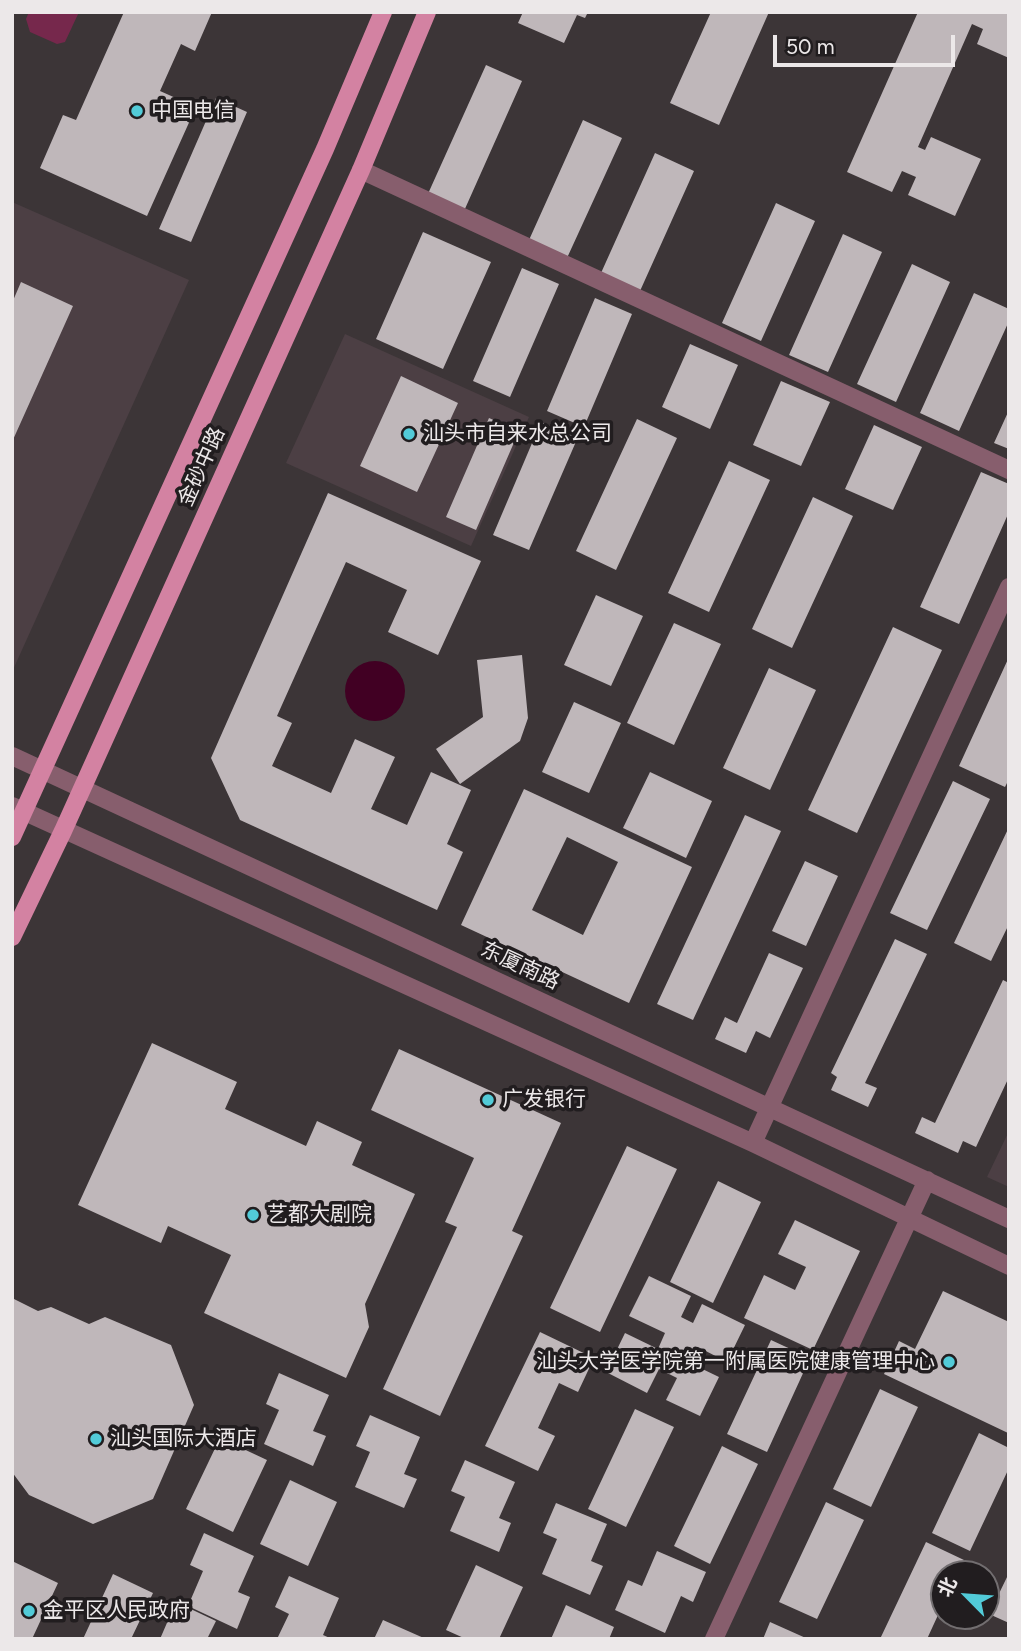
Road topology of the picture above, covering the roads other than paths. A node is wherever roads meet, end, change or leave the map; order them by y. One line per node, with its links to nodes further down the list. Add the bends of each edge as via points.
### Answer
1 (383, 12): 7 (main road, 金砂中路)
2 (426, 12): 3 (main road, 金砂中路)
3 (361, 170): 4 (street); 8 (main road, 金砂中路)
4 (1009, 470)
5 (1009, 587): 13 (street)
6 (12, 756): 7 (street, 东厦南路)
7 (43, 770): 8 (street, 东厦南路); 9 (main road, 金砂中路)
8 (81, 788): 10 (main road, 金砂中路); 13 (street, 东厦南路)
9 (18, 809): 10 (street); 11 (main road, 金砂中路)
10 (63, 831): 12 (main road, 金砂中路); 14 (street)
11 (12, 837)
12 (12, 937)
13 (770, 1106): 14 (street); 15 (street, 东厦南路)
14 (752, 1143): 16 (street)
15 (928, 1180): 16 (street); 17 (street, 东厦南路)
16 (911, 1219): 18 (street); 19 (street)
17 (1009, 1219)
18 (1009, 1266)
19 (714, 1639)

